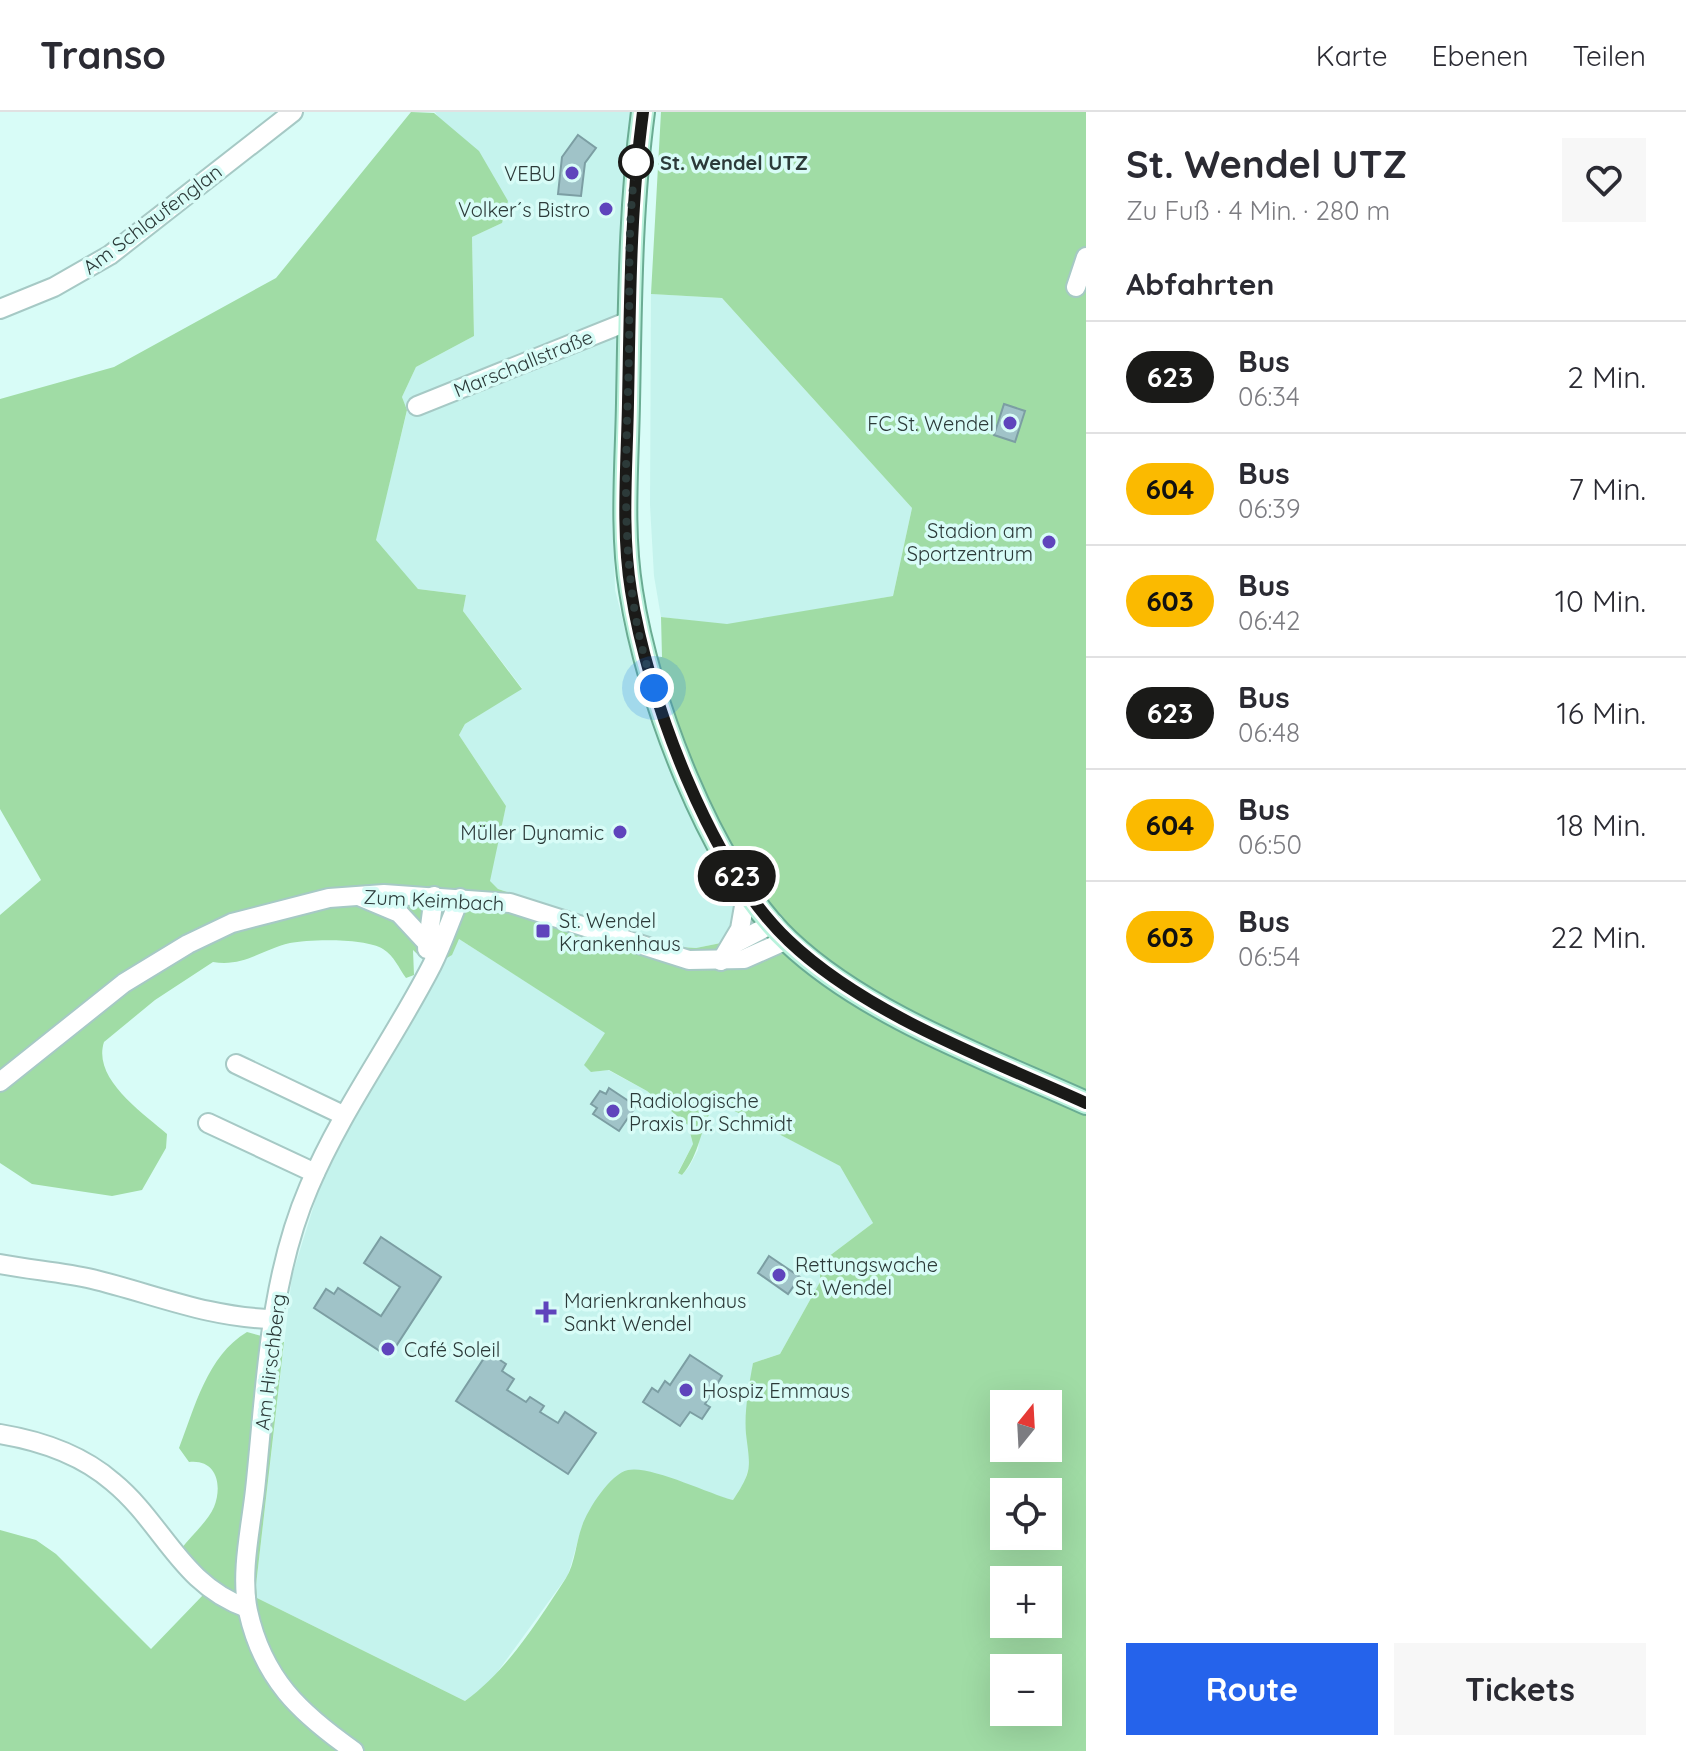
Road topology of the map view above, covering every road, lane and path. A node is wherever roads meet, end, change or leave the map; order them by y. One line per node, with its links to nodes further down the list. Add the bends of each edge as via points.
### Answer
1 (293, 112): 5 (street, Am Schlaufenglan, via 110,255 54,287)
2 (643, 112): 6 (main road, via 634,178)
3 (1086, 257): 4 (street)
4 (1076, 287)
5 (0, 309)
6 (629, 321): 7 (street, Marschallstraße); 8 (main road, via 627,532 641,649 690,782)
7 (417, 406)
8 (747, 889): 12 (main road); 14 (street)
9 (359, 896): 10 (street, Zum Keimbach); 13 (street, via 399,913); 18 (street, Zum Keimbach, via 287,906 188,944 124,983)
10 (434, 896): 11 (street, Zum Keimbach); 13 (street)
11 (460, 898): 15 (street, Zum Keimbach, via 510,903 689,960); 16 (street, Am Hirschberg)
12 (780, 932): 14 (street); 15 (street, Zum Keimbach, via 744,959); 19 (main road, via 865,996)
13 (425, 941): 16 (street)
14 (732, 945): 15 (street)
15 (721, 961)
16 (431, 967): 20 (street, Am Hirschberg)
17 (236, 1064): 20 (street)
18 (0, 1082)
19 (1086, 1103)
20 (343, 1115): 22 (street, Am Hirschberg)
21 (208, 1123): 22 (street)
22 (315, 1173): 24 (street, Am Hirschberg, via 281,1270)
23 (12, 1262): 24 (street, via 202,1312)
24 (274, 1319): 26 (street, Am Hirschberg)
25 (0, 1434): 26 (street, via 63,1451 89,1464 116,1484 206,1589)
26 (247, 1608): 27 (street, Am Hirschberg, via 271,1673 307,1718)
27 (354, 1751)

